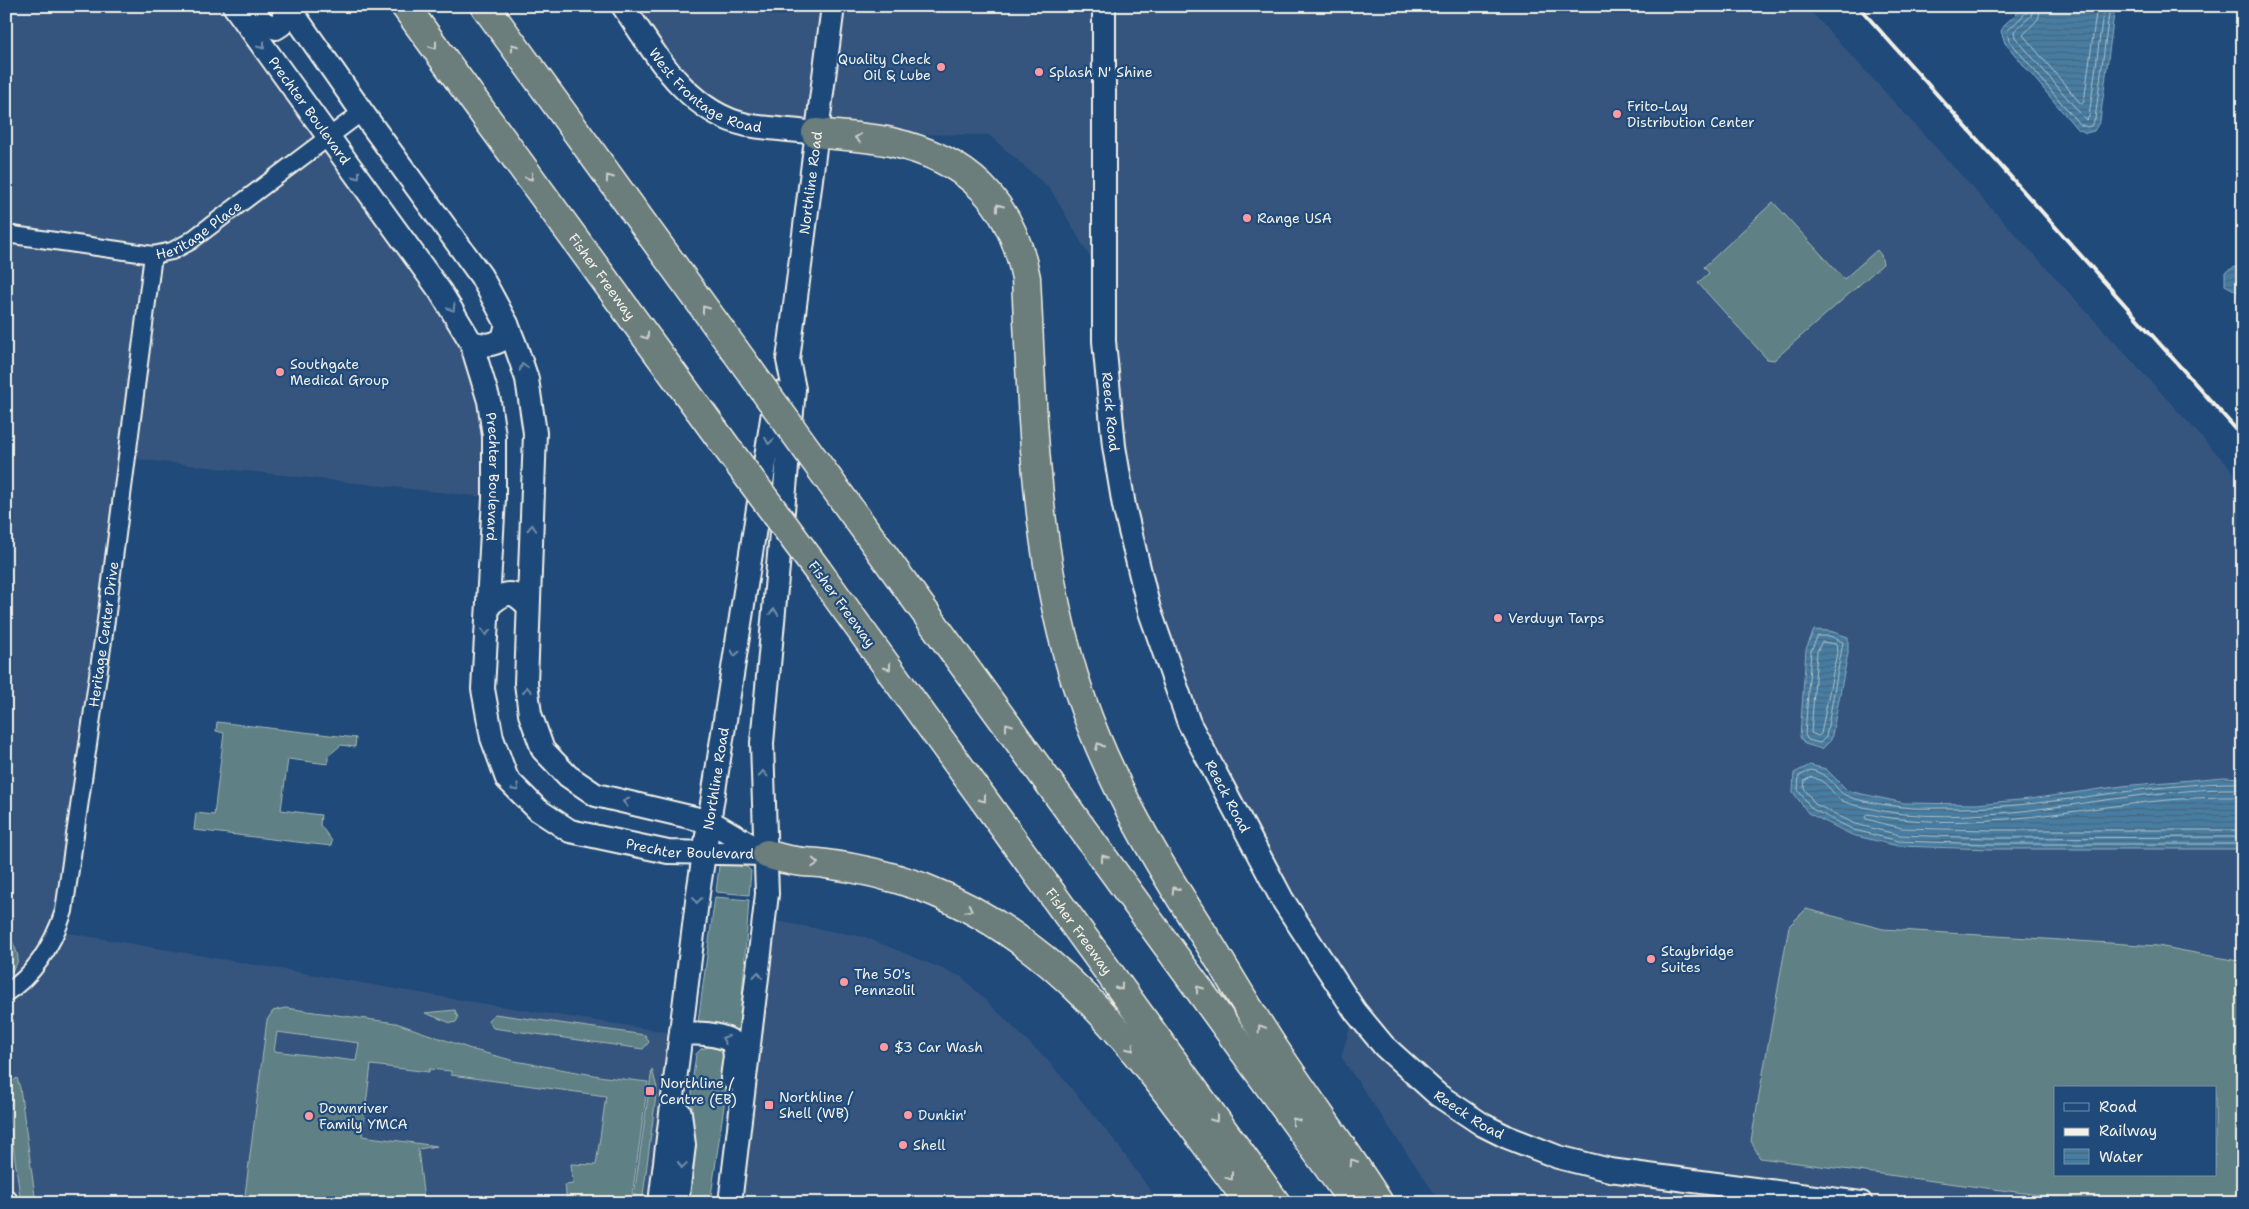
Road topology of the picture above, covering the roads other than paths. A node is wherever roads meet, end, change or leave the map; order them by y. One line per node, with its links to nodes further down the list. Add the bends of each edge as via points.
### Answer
1 (234, 6): 11 (main road, Prechter Boulevard, one-way to 11)
2 (250, 6): 3 (main road, via 263,23 276,28 282,24)
3 (287, 6): 9 (main road, Prechter Boulevard)
4 (405, 6): 30 (highway, Fisher Freeway, one-way to 30, bridge)
5 (485, 6): 31 (highway, one-way to 5, bridge)
6 (623, 6): 10 (main road, West Frontage Road, via 670,74 706,107 747,125)
7 (832, 6): 10 (main road, Northline Road)
8 (1104, 6): 33 (main road, Reeck Road, via 1104,341 1114,446 1124,506 1149,609 1189,723 1282,899 1355,1011 1384,1046 1438,1095 1491,1129 1558,1157 1610,1170)
9 (362, 112): 11 (street, Heritage Place); 14 (main road, Prechter Boulevard, via 481,276)
10 (816, 133): 16 (main road, Northline Road); 32 (highway, one-way to 10, via 1281,1059 1172,886 1124,798 1095,736 1079,693 1048,562 1037,476 1026,278 1010,225 999,206 959,168 916,149 890,142)
11 (329, 137): 13 (street, Heritage Place, via 187,244); 15 (main road, Prechter Boulevard, one-way to 15, via 440,291)
12 (6, 234): 13 (street, Heritage Place)
13 (153, 254): 22 (street, Heritage Center Drive, via 106,620 64,911 50,946 38,964)
14 (507, 324): 15 (main road, via 503,339 496,343 482,345); 18 (main road, Prechter Boulevard, one-way to 14, via 535,433 527,379)
15 (470, 342): 17 (main road, Prechter Boulevard, via 489,401 494,436)
16 (788, 360): 19 (main road, Northline Road, one-way to 19, via 778,380); 21 (main road, Northline Road, one-way to 16, via 762,743 794,389)
17 (488, 606): 18 (main road, via 500,595 509,594 517,595); 20 (main road, Prechter Boulevard, one-way to 20, via 483,689 492,738 507,779 538,810 570,831 668,852)
18 (528, 606): 19 (main road, Prechter Boulevard, one-way to 18, via 596,795 568,776 543,750 530,714 526,684)
19 (710, 822): 20 (main road, Northline Road); 21 (main road, Prechter Boulevard)
20 (705, 852): 21 (main road, Prechter Boulevard); 23 (main road, Northline Road, one-way to 23)
21 (767, 854): 28 (main road, Northline Road, one-way to 21, via 765,912); 29 (highway, one-way to 29, via 796,862 863,870 921,887 983,916 1038,952 1110,1021)
22 (6, 993)
23 (681, 1034): 24 (main road, Northline Road); 27 (main road, one-way to 23, via 735,1056 733,1042 723,1036)
24 (676, 1082): 25 (main road, Northline Road); 26 (main road, one-way to 26, via 684,1145)
25 (660, 1203)
26 (677, 1203)
27 (716, 1203)
28 (730, 1203)
29 (1250, 1203)
30 (1276, 1203)
31 (1354, 1203)
32 (1379, 1203)
33 (1861, 1203)

